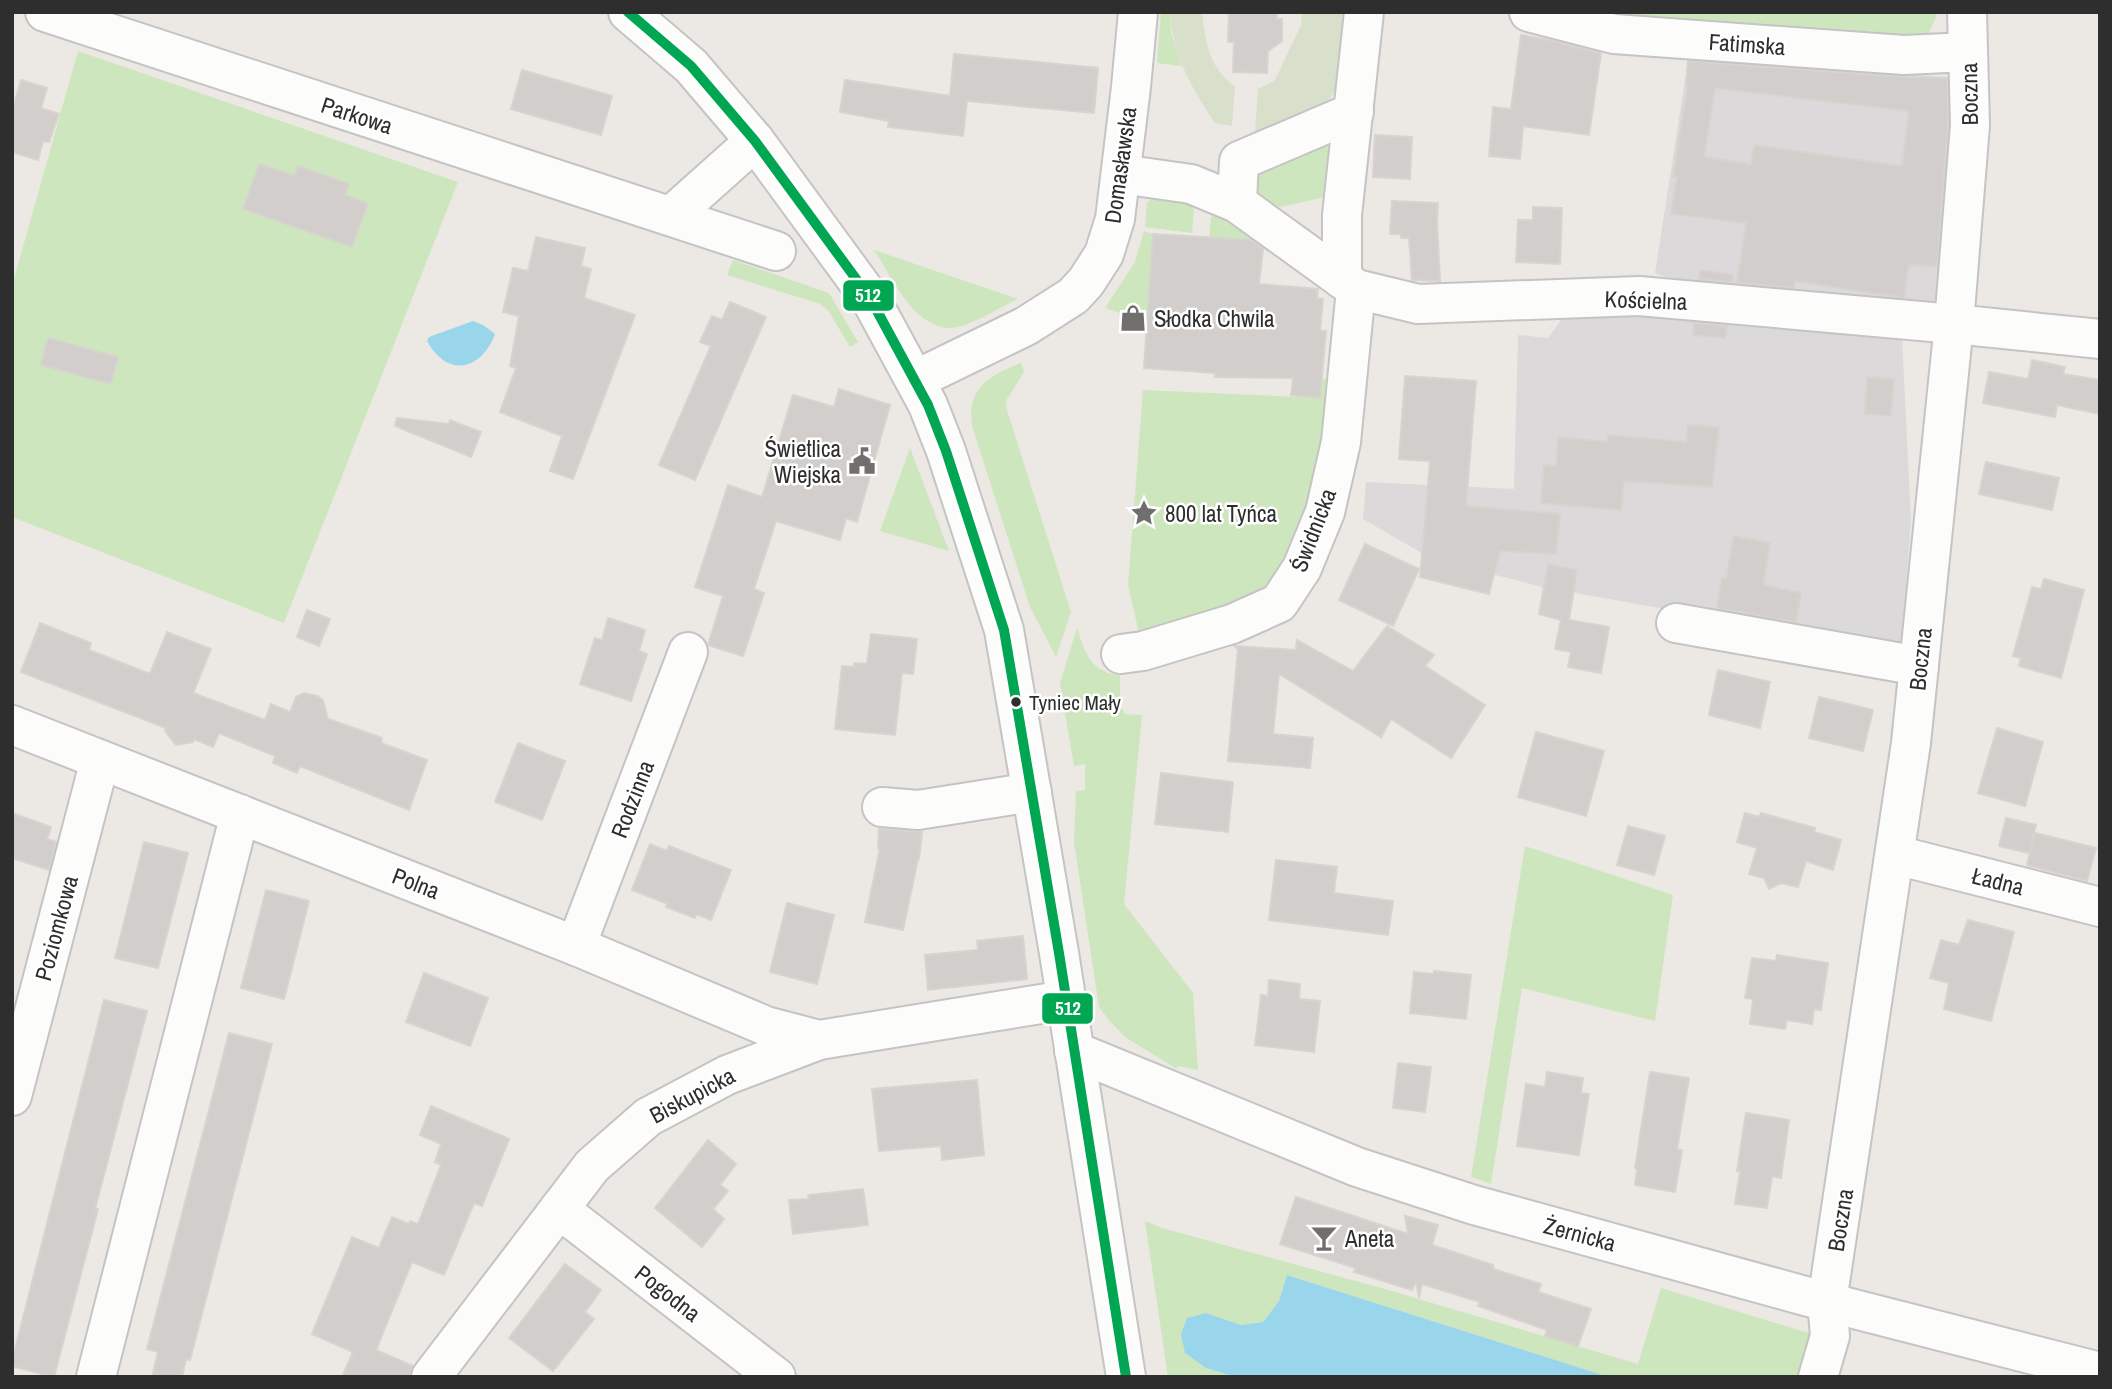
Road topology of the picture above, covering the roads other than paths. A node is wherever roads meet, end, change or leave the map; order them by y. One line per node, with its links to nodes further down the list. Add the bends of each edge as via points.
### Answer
1 (45, 12): 12 (street, Parkowa)
2 (628, 12): 9 (street, via 691,66)
3 (1138, 12): 10 (street, Domasławska)
4 (1364, 12): 8 (street)
5 (1529, 12): 7 (street, Fatimska, via 1614,34 1903,55)
6 (1967, 12): 7 (street, Boczna)
7 (1968, 52): 15 (street, Boczna, via 1970,125)
8 (1354, 112): 11 (street, via 1239,162); 14 (street, via 1342,215)
9 (755, 141): 12 (street); 17 (street, via 870,298)
10 (1121, 174): 11 (street, Kościelna, via 1191,184); 17 (street, Domasławska, via 1104,254 1073,296 1026,326)
11 (1237, 204): 14 (street, Kościelna)
12 (671, 216): 13 (street, Parkowa)
13 (776, 251)
14 (1349, 284): 15 (street, Kościelna, via 1418,304 1639,296); 20 (street, Świdnicka, via 1340,442 1325,513 1302,568 1279,603 1231,624)
15 (1954, 324): 16 (street, Kościelna); 21 (street, Boczna)
16 (2100, 339)
17 (915, 380): 24 (street, via 946,451 1004,630)
18 (1676, 623): 21 (street)
19 (688, 652): 29 (street, Rodzinna)
20 (1121, 654)
21 (1919, 666): 27 (street, Boczna)
22 (12, 725): 23 (street, Polna)
23 (100, 760): 26 (street, Polna); 33 (street, Poziomkowa)
24 (1032, 792): 25 (street, via 918,810); 30 (street)
25 (882, 807)
26 (240, 814): 29 (street, Polna); 37 (street)
27 (1896, 855): 28 (street, Ładna); 35 (street, Boczna)
28 (2100, 907)
29 (576, 946): 31 (street, Polna, via 766,1026)
30 (1066, 1000): 31 (street, Biskupicka); 32 (street)
31 (819, 1040): 34 (street, Biskupicka, via 727,1075 648,1116 592,1166)
32 (1074, 1051): 35 (street, Żernicka, via 1357,1167 1474,1205); 40 (street)
33 (12, 1096)
34 (559, 1209): 38 (street, Biskupicka); 39 (street, Pogodna)
35 (1827, 1302): 36 (street, Żernicka); 41 (street, Boczna, via 1830,1336)
36 (2100, 1372)
37 (96, 1377)
38 (431, 1377)
39 (776, 1377)
40 (1126, 1377)
41 (1818, 1377)

